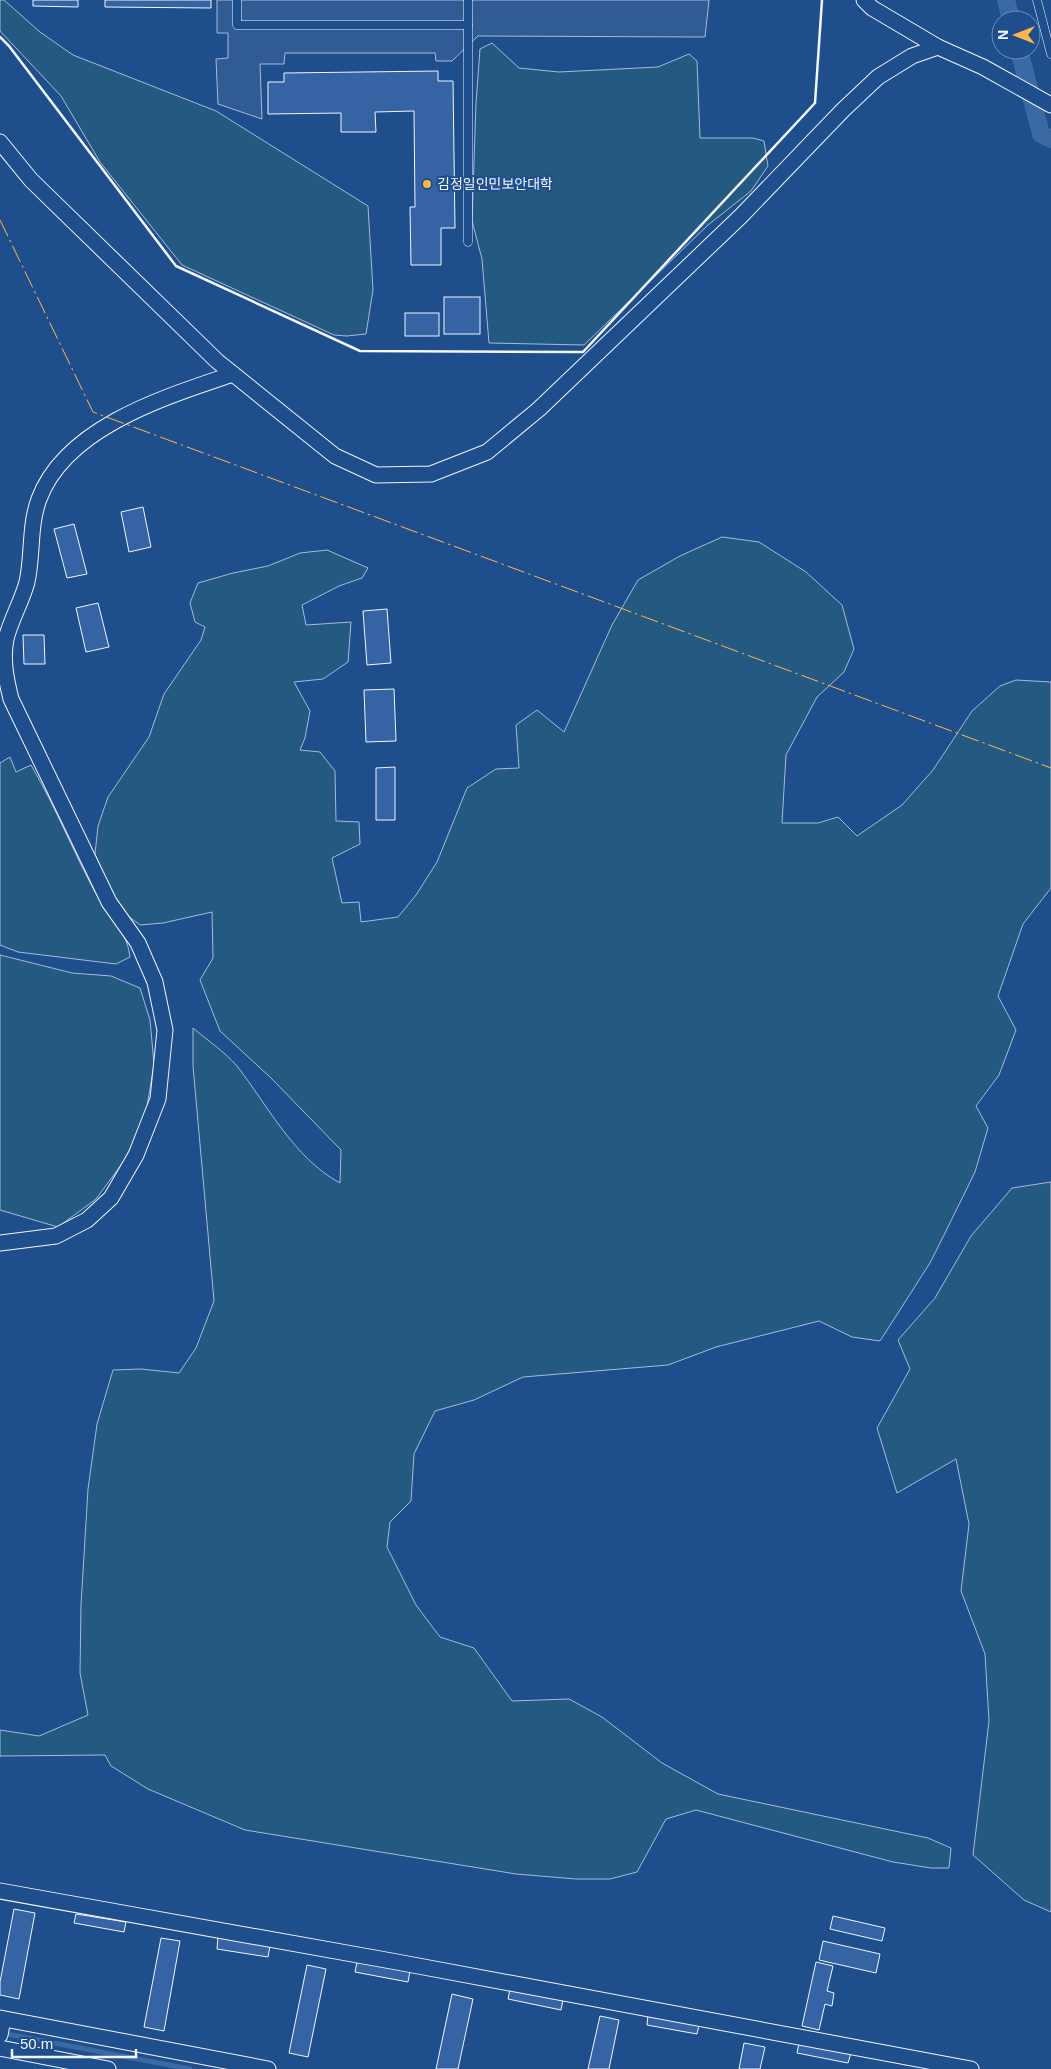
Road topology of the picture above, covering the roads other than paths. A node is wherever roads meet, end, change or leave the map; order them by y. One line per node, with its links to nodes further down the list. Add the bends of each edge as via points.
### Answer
1 (237, 0): 5 (lane, via 237,25)
2 (468, 0): 5 (lane)
3 (864, 0): 6 (street)
4 (1037, 0): 7 (lane)
5 (468, 25): 10 (lane)
6 (938, 47): 8 (street); 11 (street, via 912,56 878,77 727,230 540,409 487,452 431,474 376,475 335,456)
7 (1051, 54)
8 (1050, 105)
9 (0, 142): 11 (street, via 31,180)
10 (468, 242)
11 (233, 374): 12 (street, via 178,393 103,429 66,455 51,473 38,500 26,582 6,638 5,676 11,698 109,902 141,950 155,982 165,1030 158,1100 136,1155 111,1198 87,1220 56,1236)
12 (0, 1243)
13 (0, 1892): 19 (street)
14 (2, 2018): 15 (street); 18 (street)
15 (0, 2035)
16 (0, 2048): 17 (street)
17 (108, 2069)
18 (268, 2069)
19 (971, 2069)

